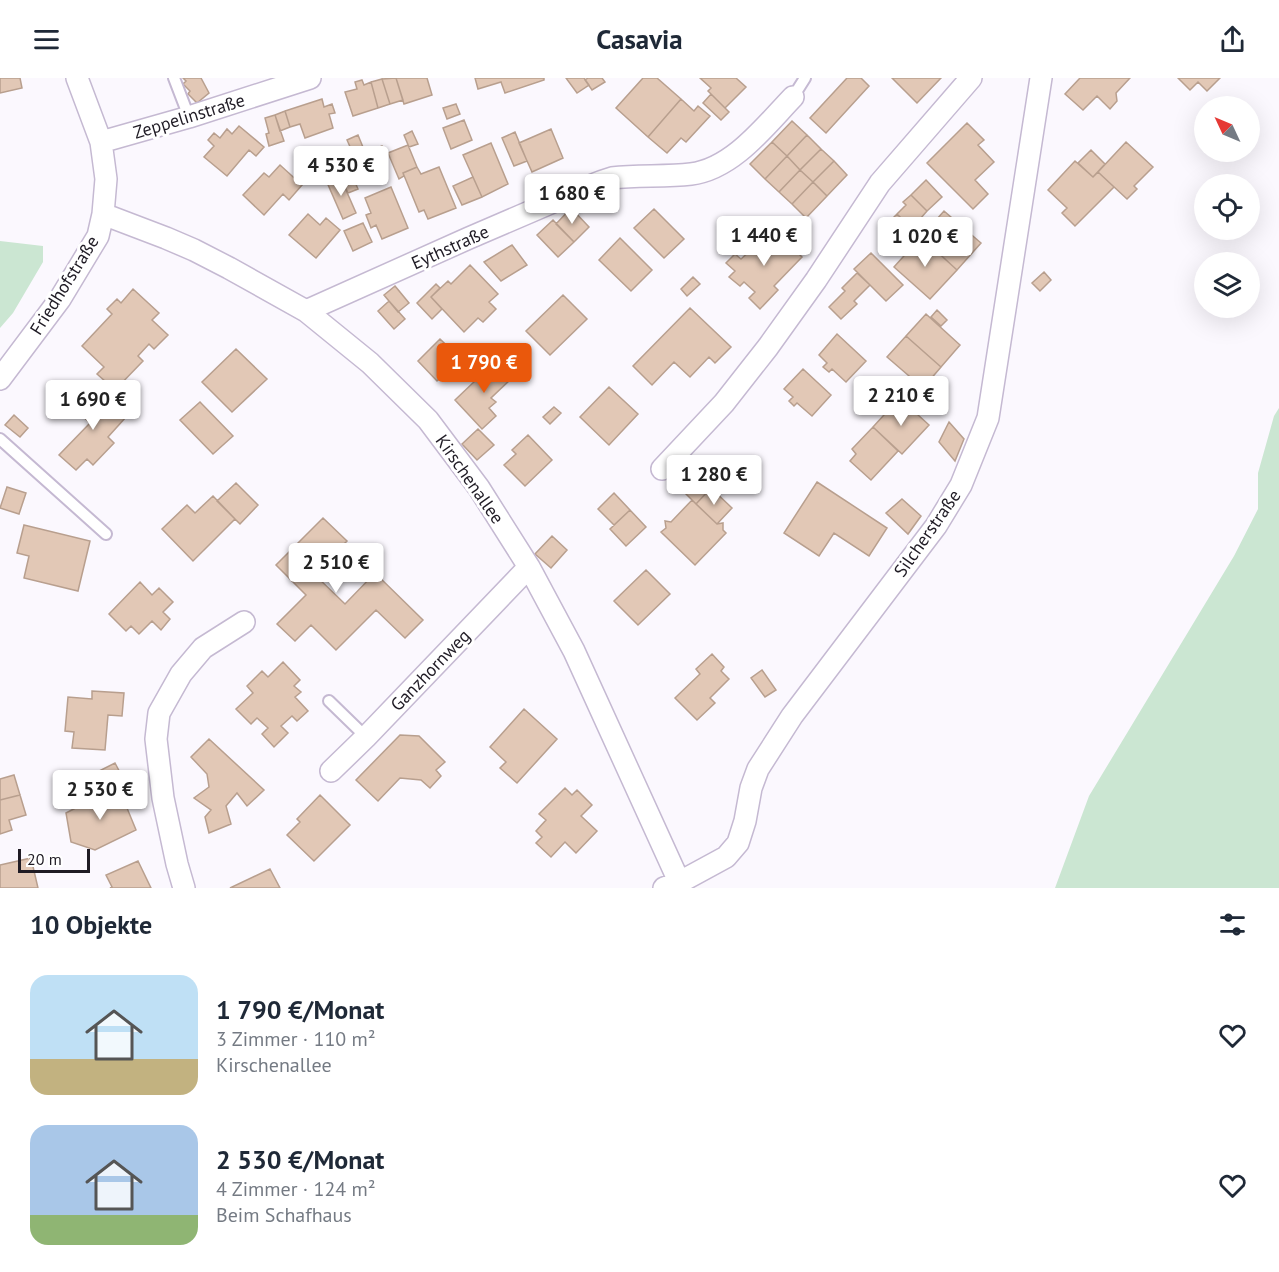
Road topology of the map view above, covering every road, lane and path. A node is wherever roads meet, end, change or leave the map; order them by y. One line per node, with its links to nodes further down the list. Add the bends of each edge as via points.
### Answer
1 (77, 78): 9 (street, Friedhofstraße)
2 (174, 78): 8 (lane)
3 (310, 78): 8 (street, Zeppelinstraße)
4 (805, 78): 7 (lane, Eythstraße)
5 (971, 78): 14 (street, via 880,183 816,280 724,403)
6 (1041, 78): 21 (street, Silcherstraße, via 988,418 961,485 936,526 792,716 758,770 738,843 726,858)
7 (794, 97): 11 (street, Eythstraße, via 740,151 713,169 693,174 611,178)
8 (189, 117): 9 (street, Zeppelinstraße)
9 (102, 142): 10 (street, Friedhofstraße, via 106,179)
10 (103, 214): 11 (street, Kirschenallee, via 194,250); 12 (street, Friedhofstraße, via 96,241 60,299)
11 (306, 311): 16 (street, Kirschenallee, via 370,363 428,420 479,488)
12 (0, 379)
13 (0, 439): 15 (lane)
14 (662, 469)
15 (106, 534)
16 (529, 567): 19 (street, Ganzhornweg); 21 (street, Kirschenallee, via 574,651)
17 (244, 621): 22 (street, via 202,648 159,712 156,740 163,798)
18 (329, 701): 19 (lane)
19 (366, 737): 20 (street, Ganzhornweg)
20 (331, 771)
21 (676, 886)
22 (184, 888)

